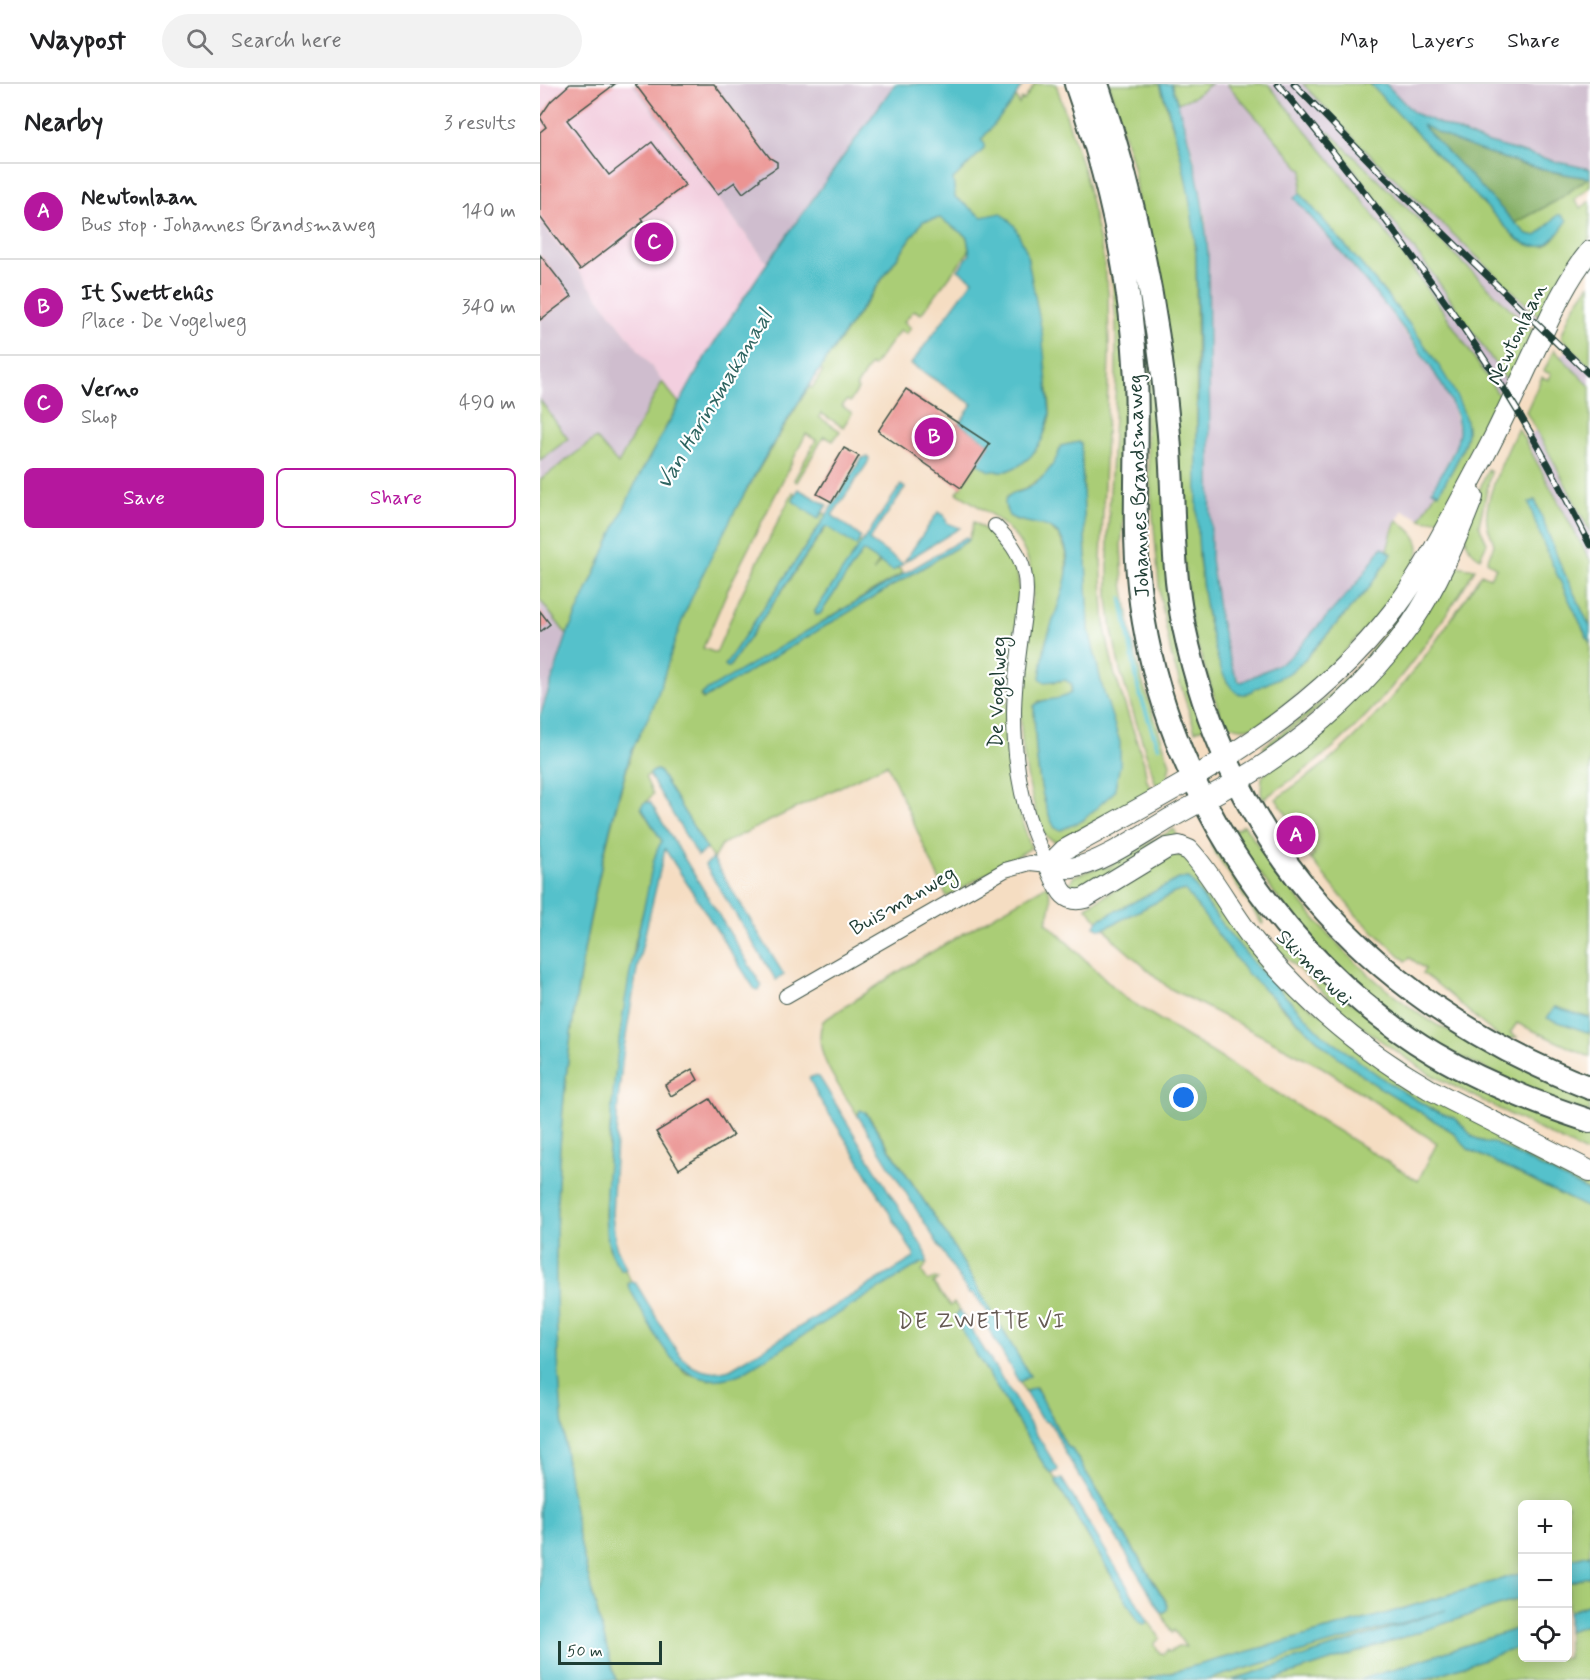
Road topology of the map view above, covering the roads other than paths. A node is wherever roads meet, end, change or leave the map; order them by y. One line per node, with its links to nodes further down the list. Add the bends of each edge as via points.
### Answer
1 (1076, 84): 7 (main road, Johannes Brandsmaweg, via 1124,256 1136,378 1136,545 1146,631 1157,678)
2 (1097, 84): 6 (main road, Johannes Brandsmaweg, via 1126,183 1154,316 1169,427 1177,585 1184,626 1196,679)
3 (1590, 251): 4 (street, Newtonlaan, via 1563,293)
4 (1492, 441): 6 (street, Newtonlaan, via 1419,573 1393,611 1352,658 1295,711); 8 (street, Newtonlaan, via 1451,550 1402,636 1332,711)
5 (995, 526): 10 (street, De Vogelweg, via 1018,554 1025,573 1014,736 1024,801)
6 (1227, 759): 7 (street, Newtonlaan); 8 (main road, Johannes Brandsmaweg)
7 (1193, 778): 9 (main road, Johannes Brandsmaweg); 10 (street, via 1064,850)
8 (1237, 781): 9 (street, Newtonlaan); 12 (main road, Johannes Brandsmaweg, via 1285,861 1330,917 1368,955 1464,1026)
9 (1203, 800): 10 (street, Buismanweg, via 1084,865); 13 (main road, Johannes Brandsmaweg, via 1255,884 1300,942 1353,994 1403,1033 1472,1075 1509,1093)
10 (1049, 865): 11 (street, Buismanweg, via 1030,863 1005,870); 14 (street, Skimerwei, via 1064,894 1076,901 1167,849 1189,849 1255,941 1341,1029 1405,1075)
11 (786, 996)
12 (1590, 1088)
13 (1590, 1121)
14 (1590, 1171)

